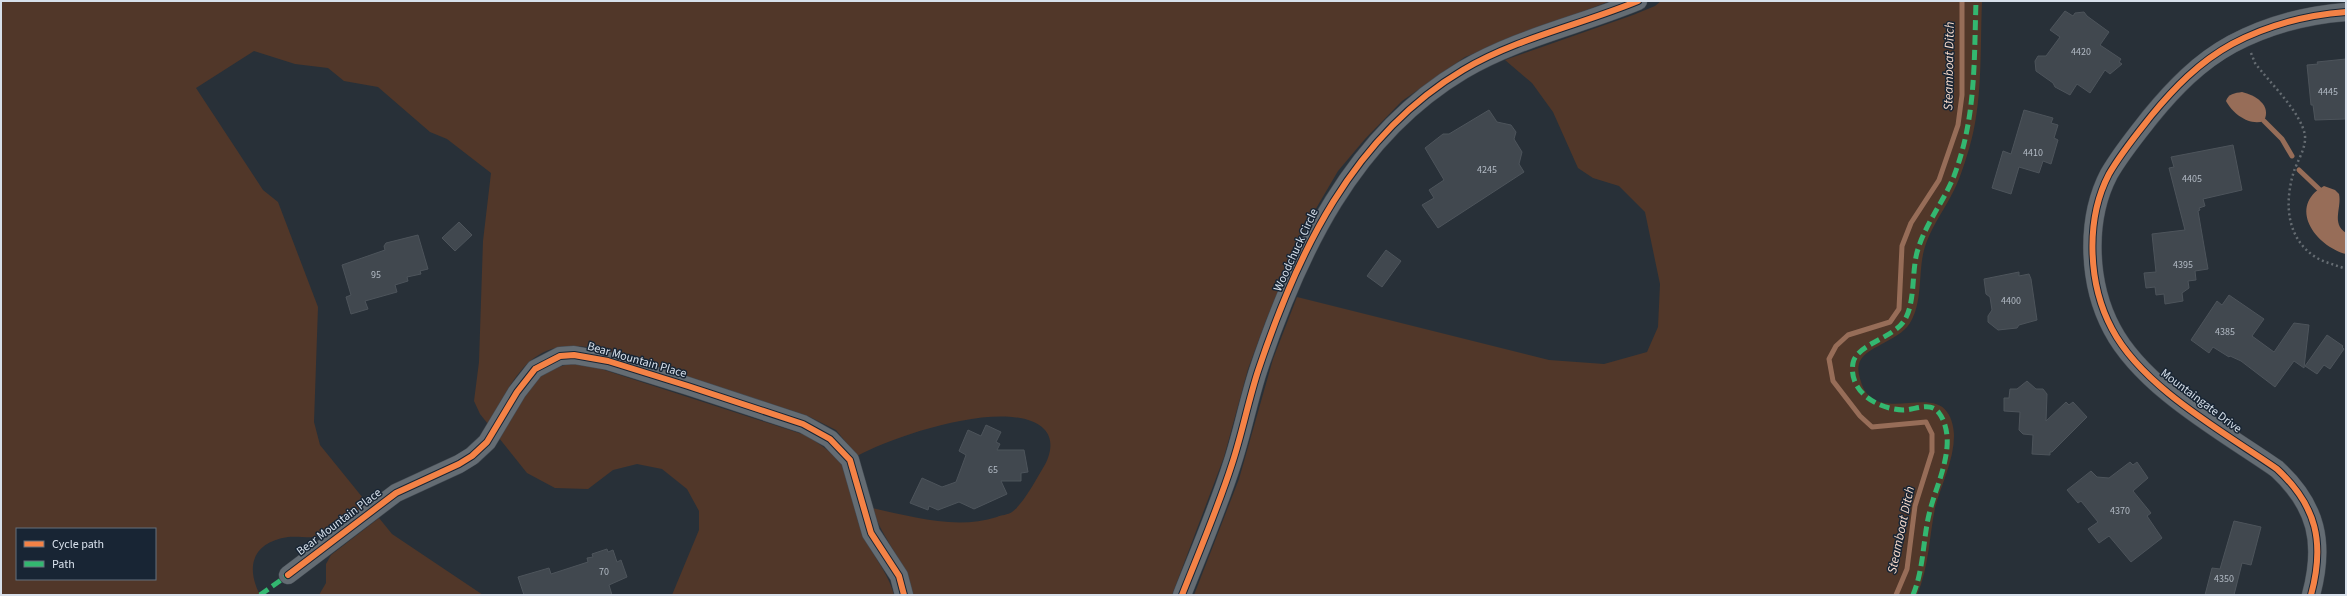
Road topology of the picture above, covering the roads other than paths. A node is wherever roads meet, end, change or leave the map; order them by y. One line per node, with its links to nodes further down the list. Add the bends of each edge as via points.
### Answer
1 (1638, 1): 5 (street, Woodchuck Circle, via 1500,52 1462,71 1430,93 1409,112 1355,168 1321,219 1296,272 1258,370 1232,465)
2 (2346, 12): 6 (street, Mountaingate Drive, via 2282,22 2245,38 2211,57 2190,74 2169,94 2120,157 2104,186 2097,208 2093,252 2094,272 2103,312 2123,347 2136,363 2164,390 2277,469 2299,492 2308,506 2314,522 2318,560)
3 (288, 575): 4 (street, Bear Mountain Place, via 396,493 472,456 487,442 517,392 535,369 560,356 574,355 608,361 688,386 803,424 830,439 850,460 871,533 898,576)
4 (904, 595)
5 (1182, 595)
6 (2311, 595)

